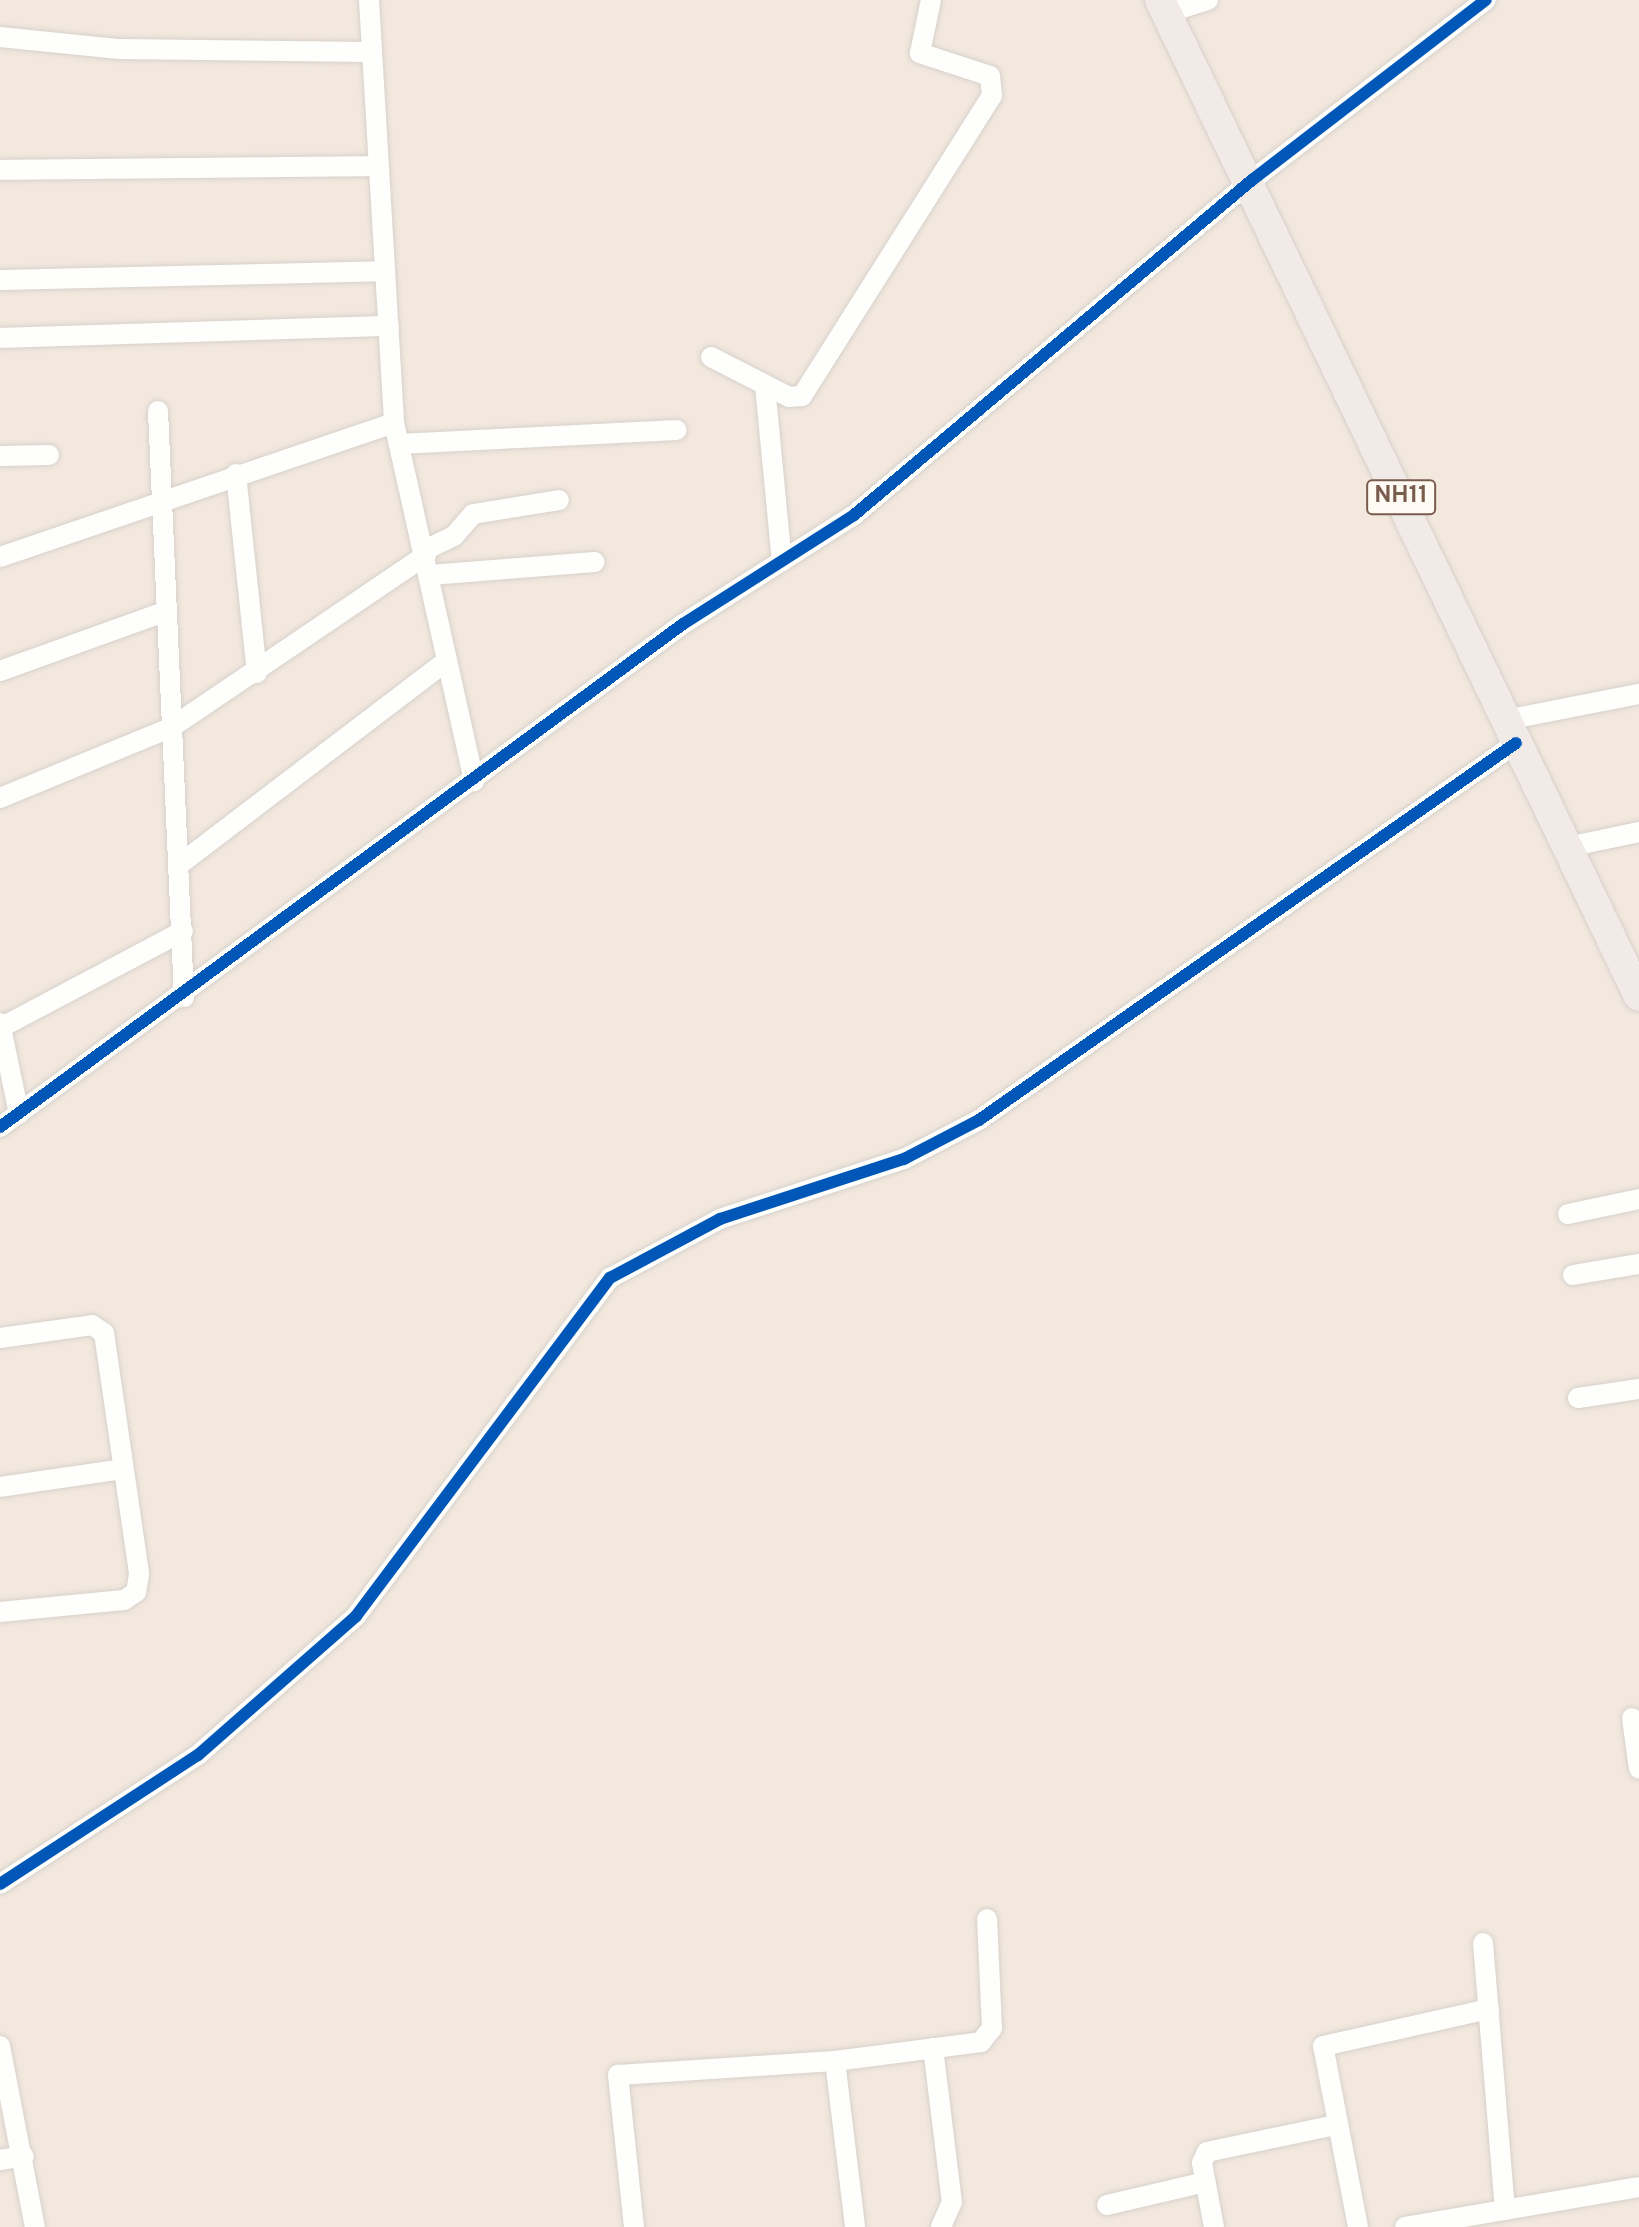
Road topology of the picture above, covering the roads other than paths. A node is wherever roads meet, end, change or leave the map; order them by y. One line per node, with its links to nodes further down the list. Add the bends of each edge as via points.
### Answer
1 (369, 0): 7 (street)
2 (931, 0): 16 (street, via 920,53 990,76 992,95 805,393 793,398)
3 (1208, 0): 5 (street)
4 (1486, 0): 10 (street)
5 (1163, 6): 10 (highway, NH11)
6 (0, 37): 7 (street, via 119,49)
7 (370, 52): 8 (street)
8 (376, 166): 9 (street); 11 (street)
9 (0, 170)
10 (1252, 180): 28 (street, via 854,515); 36 (highway, NH11)
11 (385, 271): 12 (street); 13 (street)
12 (0, 280)
13 (389, 326): 14 (street); 18 (street)
14 (0, 338)
15 (711, 357): 16 (street)
16 (765, 386): 28 (street)
17 (158, 411): 24 (street)
18 (394, 423): 20 (street); 23 (street)
19 (677, 430): 20 (street)
20 (399, 444): 27 (street)
21 (49, 455): 22 (street)
22 (0, 456)
23 (236, 474): 24 (street); 33 (street)
24 (162, 497): 26 (street); 30 (street)
25 (559, 500): 27 (street, via 473,514)
26 (0, 557)
27 (427, 560): 29 (street); 31 (street); 33 (street)
28 (782, 561): 37 (street, via 683,624)
29 (594, 562)
30 (167, 611): 32 (street); 35 (street)
31 (446, 661): 37 (street); 41 (street)
32 (0, 671)
33 (257, 673): 35 (street)
34 (1639, 694): 36 (street)
35 (172, 727): 38 (street); 41 (street)
36 (1511, 731): 40 (highway, NH11); 60 (street, via 979,1120 904,1159 720,1219 610,1278 356,1616 198,1755)
37 (474, 781): 44 (street)
38 (0, 798)
39 (1639, 832): 40 (street)
40 (1568, 847): 43 (highway, NH11)
41 (180, 864): 42 (street)
42 (183, 931): 44 (street); 45 (street)
43 (1639, 996)
44 (184, 997): 46 (street)
45 (0, 1026): 46 (street)
46 (19, 1114): 47 (street)
47 (0, 1127)
48 (1639, 1199): 49 (street)
49 (1568, 1214)
50 (1639, 1264): 51 (street)
51 (1573, 1275)
52 (0, 1338): 55 (street, via 101,1329)
53 (1639, 1389): 54 (street)
54 (1578, 1398)
55 (123, 1469): 56 (street); 57 (street, via 136,1592)
56 (0, 1487)
57 (0, 1612)
58 (1632, 1718): 59 (street)
59 (1639, 1769)
60 (0, 1884)
61 (987, 1919): 65 (street, via 991,2033 981,2042)
62 (1483, 1943): 63 (street)
63 (1489, 2009): 67 (street, via 1325,2043); 73 (street)
64 (0, 2046): 68 (street)
65 (933, 2048): 66 (street); 77 (street, via 952,2202)
66 (835, 2061): 75 (street, via 618,2075); 76 (street)
67 (1335, 2125): 70 (street, via 1207,2152); 79 (street)
68 (24, 2156): 69 (street); 74 (street)
69 (0, 2160)
70 (1205, 2182): 72 (street); 78 (street)
71 (1639, 2187): 73 (street)
72 (1107, 2205)
73 (1505, 2209): 80 (street)
74 (35, 2227)
75 (634, 2227)
76 (855, 2227)
77 (941, 2227)
78 (1214, 2227)
79 (1358, 2227)
80 (1405, 2227)

